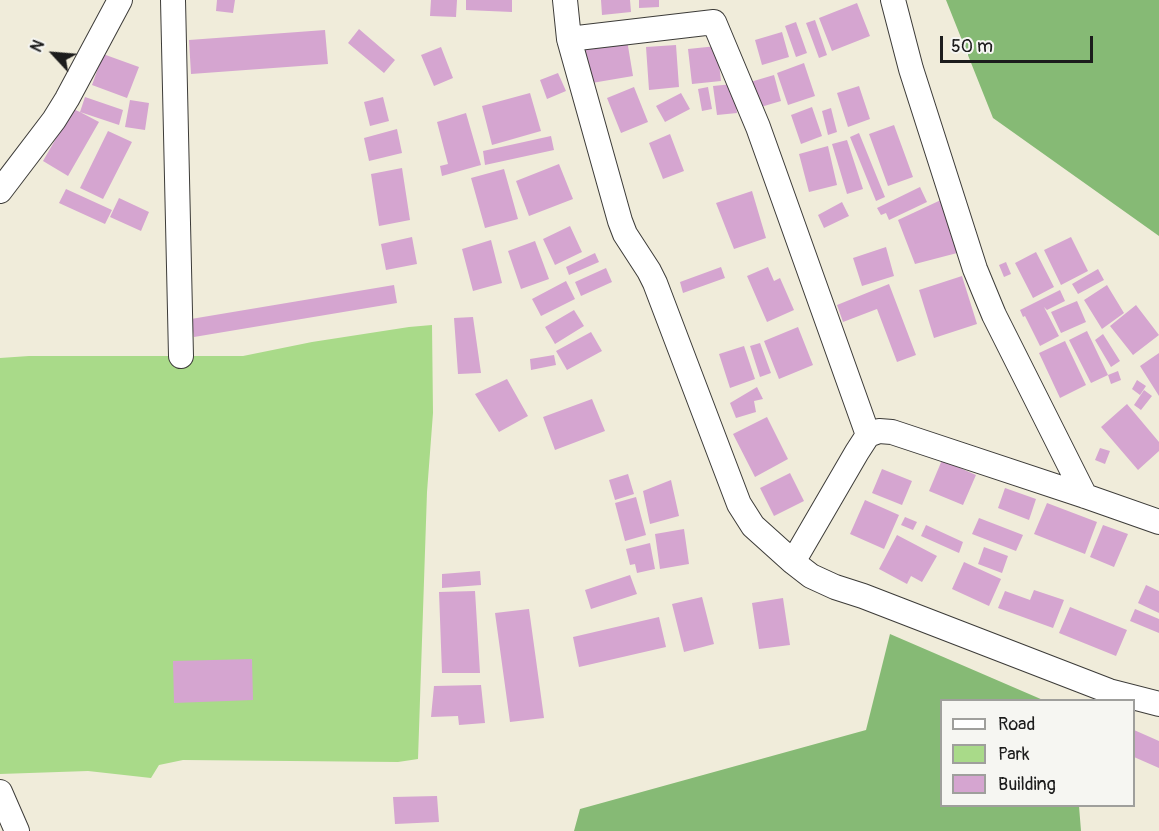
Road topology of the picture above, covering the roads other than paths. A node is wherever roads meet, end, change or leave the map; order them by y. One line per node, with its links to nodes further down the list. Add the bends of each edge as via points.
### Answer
1 (173, 0): 7 (street)
2 (565, 0): 5 (street)
3 (893, 0): 9 (street, via 975,269)
4 (113, 3): 6 (street, via 63,106)
5 (569, 39): 8 (street, via 714,22 758,127); 11 (street, via 620,221 655,283 739,504 753,526)
6 (0, 191)
7 (181, 356)
8 (868, 435): 9 (street, via 892,432); 11 (street)
9 (1085, 496): 10 (street)
10 (1159, 522)
11 (792, 562): 12 (street, via 835,587 1109,691)
12 (1159, 704)
13 (0, 792): 14 (street)
14 (17, 831)

